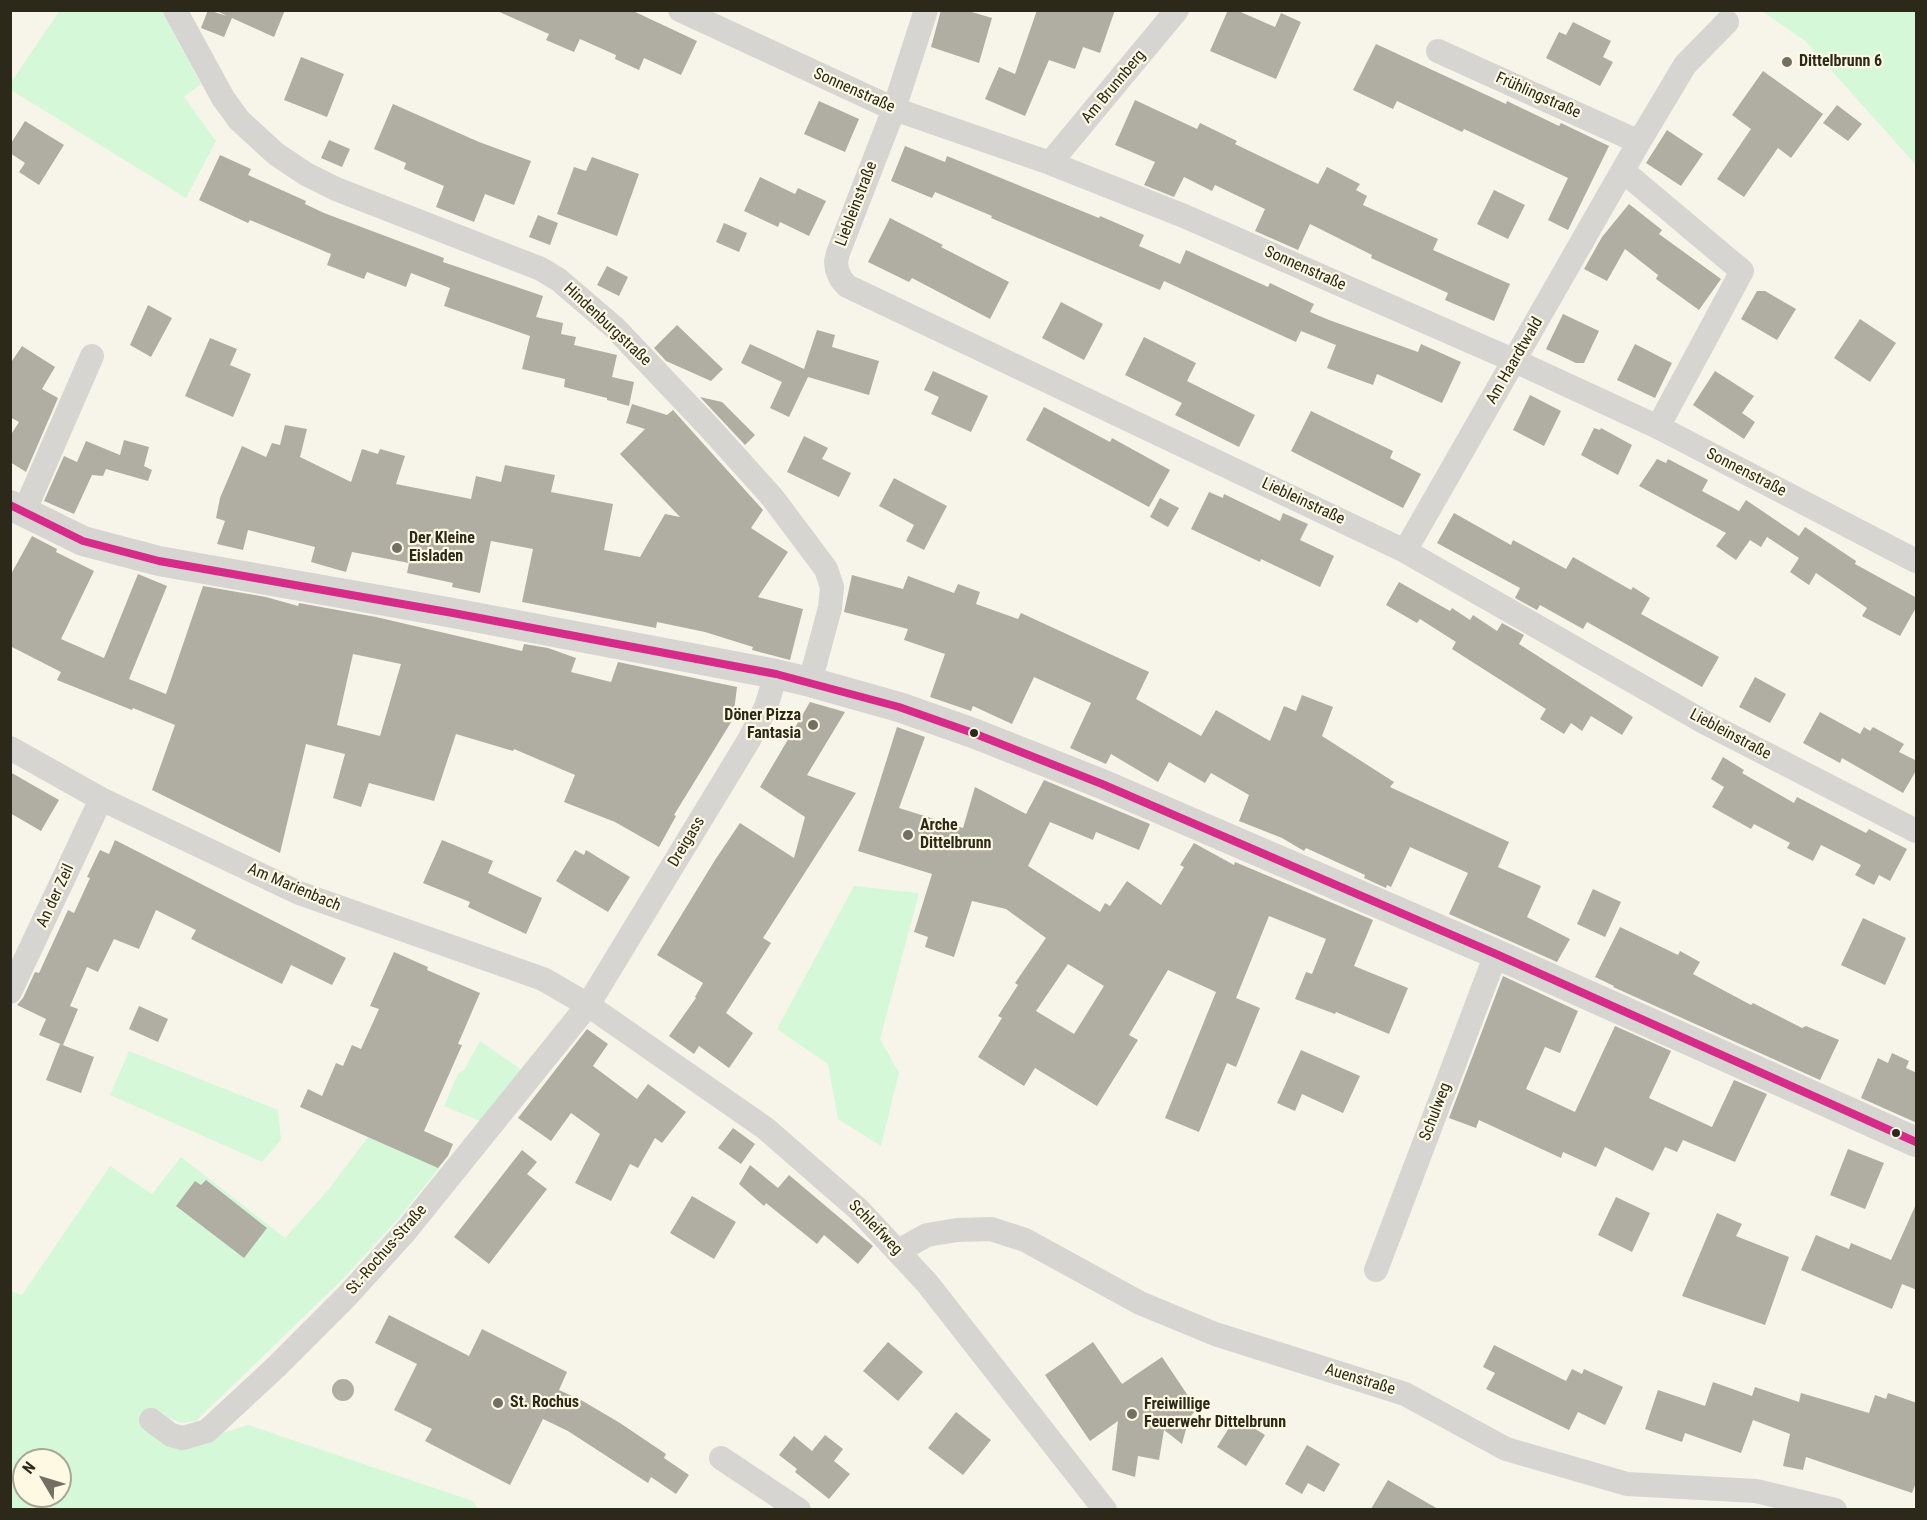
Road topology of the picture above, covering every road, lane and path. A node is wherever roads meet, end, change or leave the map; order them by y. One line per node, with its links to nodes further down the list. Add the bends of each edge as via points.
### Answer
1 (175, 10): 18 (street, Hindenburgstraße, via 223,98 239,120 276,154 336,189 541,269 559,280 615,328 694,410 772,497 826,569 832,587 830,608)
2 (680, 10): 7 (street, Sonnenstraße)
3 (926, 10): 7 (street, Liebleinstraße)
4 (1177, 10): 9 (street, Am Brunnberg)
5 (1727, 22): 8 (street, Am Haardtwald, via 1685,65)
6 (1437, 51): 8 (street, Frühlingstraße)
7 (894, 109): 9 (street, Sonnenstraße); 15 (street, Liebleinstraße, via 838,253 837,270 847,286)
8 (1639, 141): 10 (street, Am Haardtwald)
9 (1050, 163): 12 (street, Sonnenstraße, via 1184,216)
10 (1623, 171): 12 (street, Am Haardtwald); 13 (street, via 1742,271)
11 (92, 356): 14 (street)
12 (1515, 361): 13 (street, Sonnenstraße); 15 (street, Am Haardtwald)
13 (1658, 427): 16 (street, Sonnenstraße)
14 (17, 508): 17 (street, via 83,541 159,561)
15 (1405, 551): 21 (street, Liebleinstraße, via 1704,722)
16 (1917, 561)
17 (776, 674): 18 (street); 24 (street, Dreigass, via 766,707 749,740)
18 (810, 682): 22 (street, via 898,707 1061,767)
19 (10, 748): 20 (street, Am Marienbach)
20 (101, 799): 23 (street, An der Zeil); 24 (street, Am Marienbach, via 299,893 543,980)
21 (1917, 831)
22 (1496, 954): 25 (street); 27 (street, Schulweg)
23 (10, 992)
24 (588, 1005): 26 (street, Schleifweg, via 765,1128 858,1209); 28 (street, St.-Rochus-Straße, via 378,1263 274,1368 207,1431 183,1438 171,1435)
25 (1917, 1142)
26 (898, 1251): 31 (street, Schleifweg); 32 (street, Auenstraße, via 927,1235 991,1229 1024,1240 1140,1303 1215,1334 1405,1394 1506,1449 1626,1484 1756,1491)
27 (1376, 1270)
28 (151, 1420)
29 (721, 1458): 30 (street)
30 (799, 1509)
31 (1106, 1509)
32 (1835, 1509)

